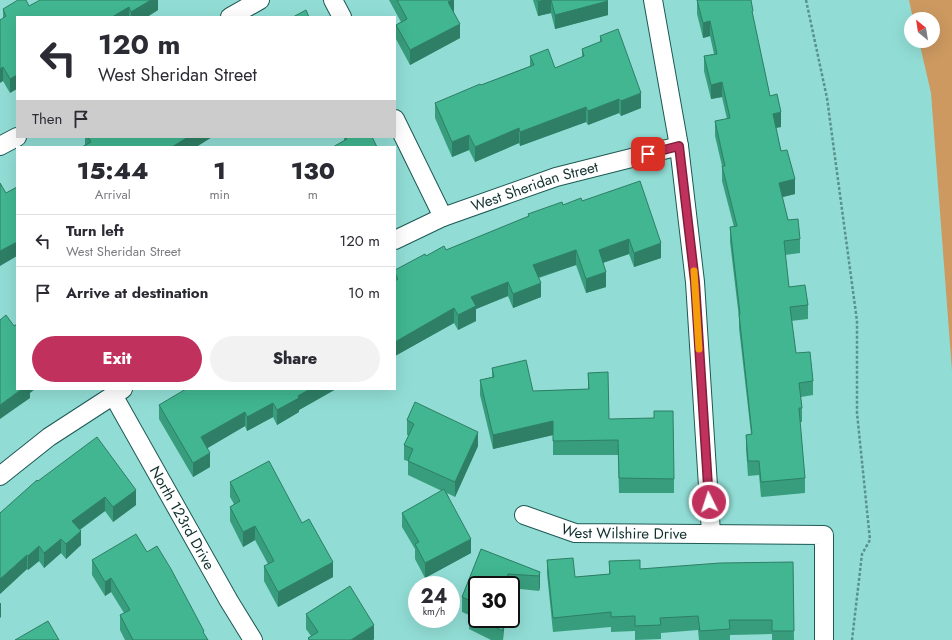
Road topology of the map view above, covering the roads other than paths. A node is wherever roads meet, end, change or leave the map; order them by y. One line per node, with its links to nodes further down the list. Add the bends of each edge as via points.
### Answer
1 (260, 0): 4 (street)
2 (333, 0): 5 (street)
3 (653, 0): 9 (street)
4 (232, 16)
5 (341, 16)
6 (396, 121): 10 (street)
7 (16, 138): 8 (street)
8 (0, 146)
9 (679, 146): 10 (street, West Sheridan Street, via 556,177); 15 (street, via 695,282)
10 (443, 217): 11 (street, West Sheridan Street)
11 (396, 240)
12 (118, 392): 13 (street, via 49,438); 16 (street, North 123rd Drive, via 229,602)
13 (0, 476)
14 (524, 515): 15 (street, West Wilshire Drive, via 575,533)
15 (712, 533): 17 (street, West Wilshire Drive, via 824,534)
16 (253, 640)
17 (824, 640)

